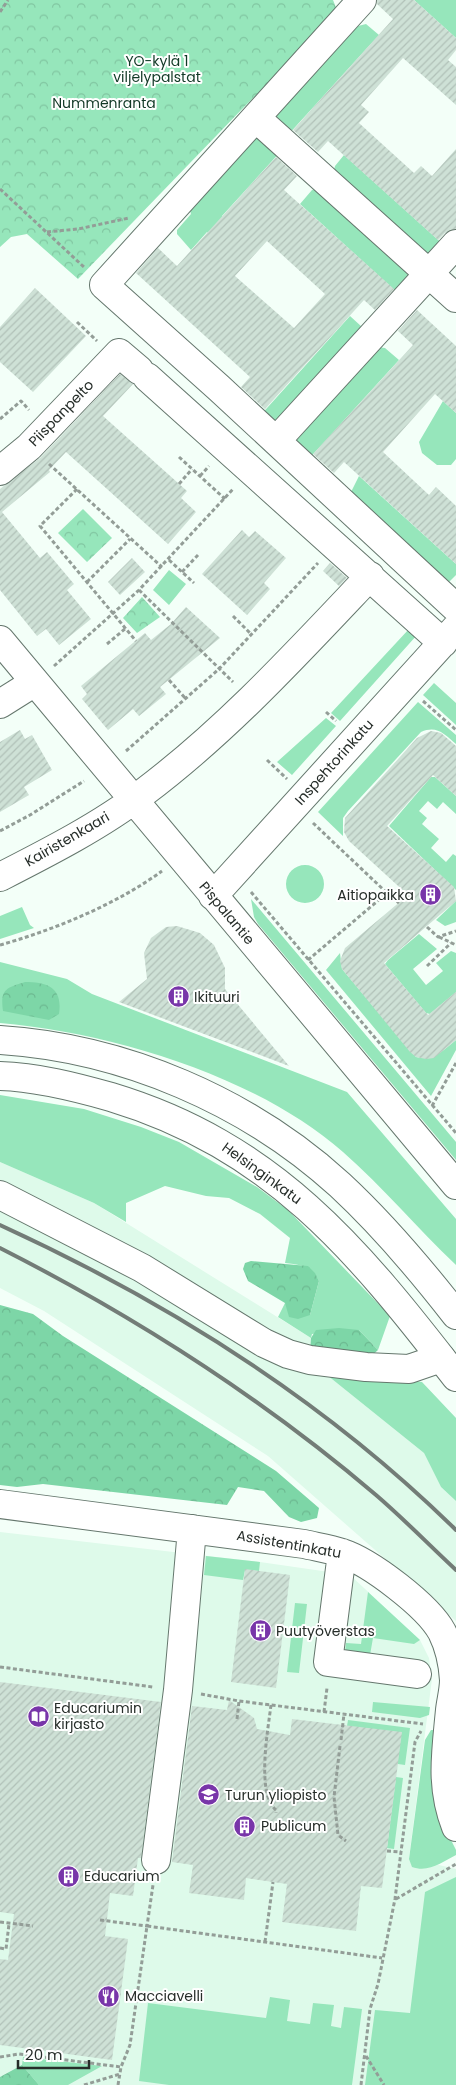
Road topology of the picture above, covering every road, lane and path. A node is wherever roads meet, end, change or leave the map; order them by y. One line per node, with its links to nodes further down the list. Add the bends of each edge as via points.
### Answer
1 (8, 0): 3 (path)
2 (362, 0): 4 (street)
3 (0, 12)
4 (256, 118): 6 (street); 9 (street)
5 (0, 190): 7 (path)
6 (159, 225): 7 (path, via 146,215); 10 (street)
7 (46, 232): 10 (path)
8 (456, 244): 9 (street)
9 (429, 274): 11 (street); 14 (street)
10 (104, 285): 14 (street)
11 (456, 298)
12 (77, 322): 13 (path)
13 (126, 361): 15 (street, Piispanpelto); 24 (street)
14 (276, 441): 33 (street)
15 (30, 447): 18 (street, Piispanpelto); 20 (path)
16 (179, 457): 17 (path)
17 (192, 469): 19 (path); 22 (path)
18 (0, 470)
19 (179, 484)
20 (78, 489): 23 (path); 30 (path, via 40,526)
21 (233, 490): 22 (path)
22 (225, 499): 26 (path)
23 (130, 539): 27 (path); 30 (path)
24 (335, 544): 29 (street); 37 (path)
25 (198, 555): 28 (path)
26 (169, 560): 27 (path); 28 (path)
27 (162, 567): 32 (path)
28 (182, 572): 31 (path)
29 (370, 576): 38 (street); 47 (street, Kairistenkaari)
30 (87, 582): 34 (path)
31 (194, 584)
32 (139, 590): 34 (path); 42 (path)
33 (456, 608)
34 (114, 614): 36 (path); 44 (path)
35 (233, 616): 37 (path)
36 (126, 628): 40 (path); 41 (path)
37 (251, 634): 42 (path)
38 (449, 635): 62 (street, Inspehtorinkatu)
39 (0, 640): 44 (street, Pispalantie)
40 (136, 641)
41 (107, 644)
42 (219, 669): 46 (path); 47 (path)
43 (169, 680): 46 (path)
44 (35, 682): 48 (street); 53 (street, Pispalantie)
45 (417, 695): 51 (path)
46 (185, 698): 53 (path)
47 (251, 700): 55 (street, Kairistenkaari)
48 (0, 704)
49 (326, 712): 50 (path)
50 (341, 725)
51 (456, 730)
52 (267, 760): 54 (path)
53 (105, 767): 55 (street, Pispalantie); 57 (path, via 30,816)
54 (290, 782)
55 (133, 801): 59 (street, Kairistenkaari); 62 (street, Pispalantie)
56 (308, 817): 60 (path)
57 (0, 831)
58 (164, 870): 68 (path, via 129,893 69,920)
59 (0, 877)
60 (387, 893): 63 (path); 70 (path)
61 (254, 895): 70 (path)
62 (213, 896): 77 (street, Pispalantie)
63 (398, 902)
64 (427, 927): 66 (path)
65 (456, 931): 66 (path)
66 (438, 937): 67 (path)
67 (451, 943): 69 (path); 71 (path)
68 (0, 945)
69 (456, 945)
70 (308, 960): 75 (path)
71 (427, 966)
72 (0, 1040): 79 (street, via 94,1054 198,1091 241,1114 278,1136 339,1184)
73 (456, 1063): 75 (path)
74 (0, 1076): 80 (street, Helsinginkatu, via 84,1089 140,1106 224,1145 273,1178 337,1234 395,1298)
75 (432, 1106): 76 (path)
76 (456, 1133)
77 (456, 1185)
78 (0, 1195): 80 (street, via 142,1268 264,1343 288,1354 366,1367)
79 (451, 1303)
80 (449, 1368)
81 (0, 1504): 82 (street, Assistentinkatu)
82 (192, 1528): 83 (street, Assistentinkatu, via 278,1539); 86 (street)
83 (342, 1553): 85 (street, via 328,1662); 94 (street, Assistentinkatu, via 362,1562 397,1587 429,1616 449,1648 454,1681 444,1769 447,1796)
84 (0, 1667): 86 (path)
85 (417, 1674)
86 (178, 1690): 87 (path); 98 (street)
87 (239, 1701): 88 (path); 90 (path)
88 (271, 1705): 89 (path); 93 (path, via 264,1766 270,1805)
89 (344, 1714): 91 (path); 97 (path, via 426,1724 415,1742)
90 (237, 1719)
91 (341, 1740)
92 (340, 1746): 95 (path, via 334,1797 338,1835)
93 (276, 1813)
94 (456, 1827)
95 (346, 1841)
96 (387, 1851): 97 (path)
97 (401, 1852): 101 (path)
98 (156, 1860): 106 (path)
99 (456, 1864): 101 (path)
100 (273, 1882): 107 (path)
101 (395, 1899): 109 (path)
102 (100, 1920): 106 (path)
103 (0, 1922): 104 (path)
104 (10, 1924): 105 (path); 108 (path, via 6,1949)
105 (33, 1926)
106 (147, 1926): 107 (path); 112 (path, via 130,2044)
107 (265, 1942): 109 (path)
108 (0, 1948)
109 (382, 1958): 110 (path, via 370,2009)
110 (365, 2054): 116 (path); 117 (path)
111 (0, 2058): 112 (path, via 19,2054)
112 (121, 2067): 113 (path)
113 (120, 2074): 114 (path); 115 (path)
114 (84, 2085)
115 (119, 2085)
116 (361, 2085)
117 (384, 2085)

